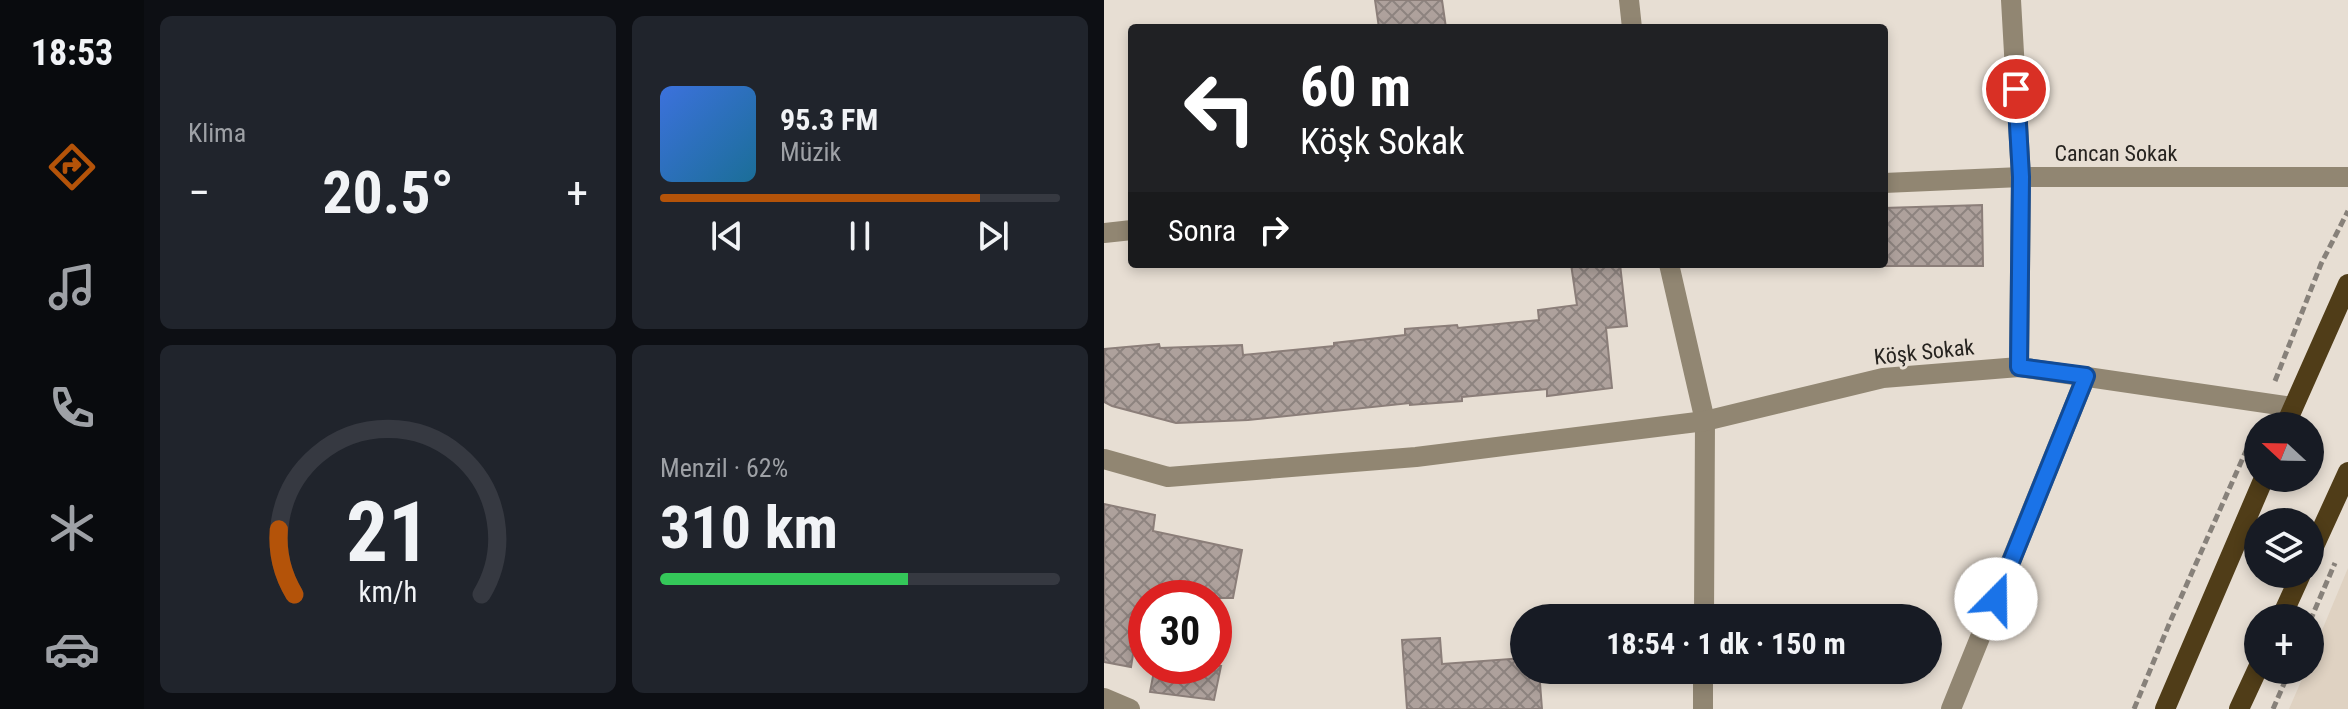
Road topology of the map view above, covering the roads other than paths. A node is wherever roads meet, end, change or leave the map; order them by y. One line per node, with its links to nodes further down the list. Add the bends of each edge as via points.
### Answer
1 (1629, 0): 3 (street)
2 (2011, 0): 4 (street)
3 (1632, 24)
4 (2021, 177): 5 (street, Cancan Sokak); 6 (street, Cancan Sokak); 11 (street)
5 (2348, 177)
6 (1888, 183)
7 (1128, 230): 8 (street)
8 (1104, 233)
9 (1670, 268): 15 (street)
10 (2348, 284): 14 (main road)
11 (2019, 367): 12 (street, Köşk Sokak); 15 (street, Köşk Sokak, via 1883,378)
12 (2086, 376): 13 (street, Köşk Sokak, via 2266,405); 26 (street)
13 (2279, 412)
14 (2291, 412)
15 (1705, 421): 16 (street, Köşk Sokak, via 1416,457 1168,477); 20 (street)
16 (1104, 459)
17 (2348, 472): 19 (main road)
18 (2258, 492): 27 (main road)
19 (2324, 524)
20 (1704, 604)
21 (1703, 684): 25 (street)
22 (2251, 684): 28 (main road)
23 (1104, 698): 24 (street)
24 (1130, 709)
25 (1703, 709)
26 (1951, 709)
27 (2165, 709)
28 (2239, 709)

